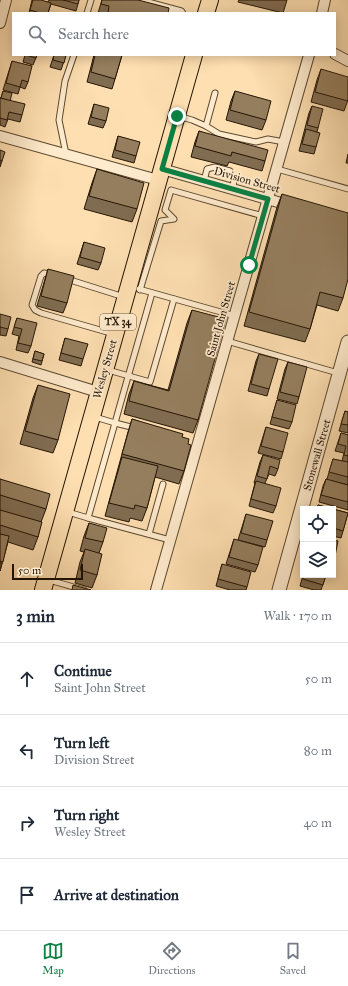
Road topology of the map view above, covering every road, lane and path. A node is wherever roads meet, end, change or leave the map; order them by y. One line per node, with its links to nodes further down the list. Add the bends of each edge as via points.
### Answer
1 (6, 0): 10 (street)
2 (91, 0): 6 (lane)
3 (131, 0): 7 (street)
4 (210, 0): 8 (main road)
5 (325, 0): 9 (street)
6 (87, 12)
7 (176, 12)
8 (206, 12)
9 (322, 12)
10 (0, 23)
11 (336, 55): 15 (street)
12 (74, 56): 21 (lane, via 65,81 59,120)
13 (194, 56): 17 (main road, Wesley Street / TX 34)
14 (310, 56): 20 (street, Saint John Street)
15 (348, 61)
16 (215, 93): 18 (lane)
17 (177, 116): 18 (lane); 23 (main road, Wesley Street / TX 34)
18 (206, 126): 20 (lane, via 219,134 256,142 268,139)
19 (0, 136): 21 (street, Division Street)
20 (284, 142): 22 (street, Saint John Street)
21 (66, 155): 23 (street, Division Street)
22 (277, 169): 26 (lane); 27 (street, Saint John Street)
23 (164, 180): 24 (street, Division Street); 29 (lane); 32 (main road, Wesley Street / TX 34); 32 (lane, via 165,210 174,219 161,221)
24 (204, 181): 25 (street, Division Street); 25 (lane, via 207,169 215,167 230,171 234,178)
25 (233, 189): 27 (street, Division Street)
26 (348, 189)
27 (268, 199): 28 (street, Division Street); 29 (street, Saint John Street)
28 (304, 209)
29 (263, 216): 35 (street, Saint John Street)
30 (57, 276): 36 (lane, via 44,273 41,276 32,305 35,310)
31 (64, 278): 32 (lane)
32 (131, 291): 33 (lane); 36 (main road, Wesley Street / TX 34)
33 (152, 293): 34 (lane); 42 (lane)
34 (174, 299): 35 (lane); 42 (lane, via 150,382)
35 (234, 316): 37 (street, Saint John Street)
36 (115, 334): 40 (main road, Wesley Street / TX 34)
37 (227, 341): 41 (lane); 51 (street, Saint John Street, via 193,446)
38 (348, 342): 41 (street, Stonewall Street)
39 (0, 362): 43 (street)
40 (105, 369): 42 (lane); 43 (main road, Wesley Street / TX 34)
41 (340, 374): 53 (street, Stonewall Street)
42 (128, 376): 45 (lane)
43 (98, 392): 44 (main road, Wesley Street / TX 34)
44 (92, 416): 45 (lane); 48 (main road, Wesley Street / TX 34)
45 (115, 423): 46 (lane); 49 (lane)
46 (138, 429)
47 (163, 484): 50 (lane)
48 (65, 511): 49 (lane); 52 (main road, Wesley Street / TX 34)
49 (88, 518): 50 (lane)
50 (149, 534): 51 (lane)
51 (170, 540): 55 (street, Saint John Street)
52 (44, 585): 54 (lane)
53 (282, 589)
54 (84, 590)
55 (156, 590)

